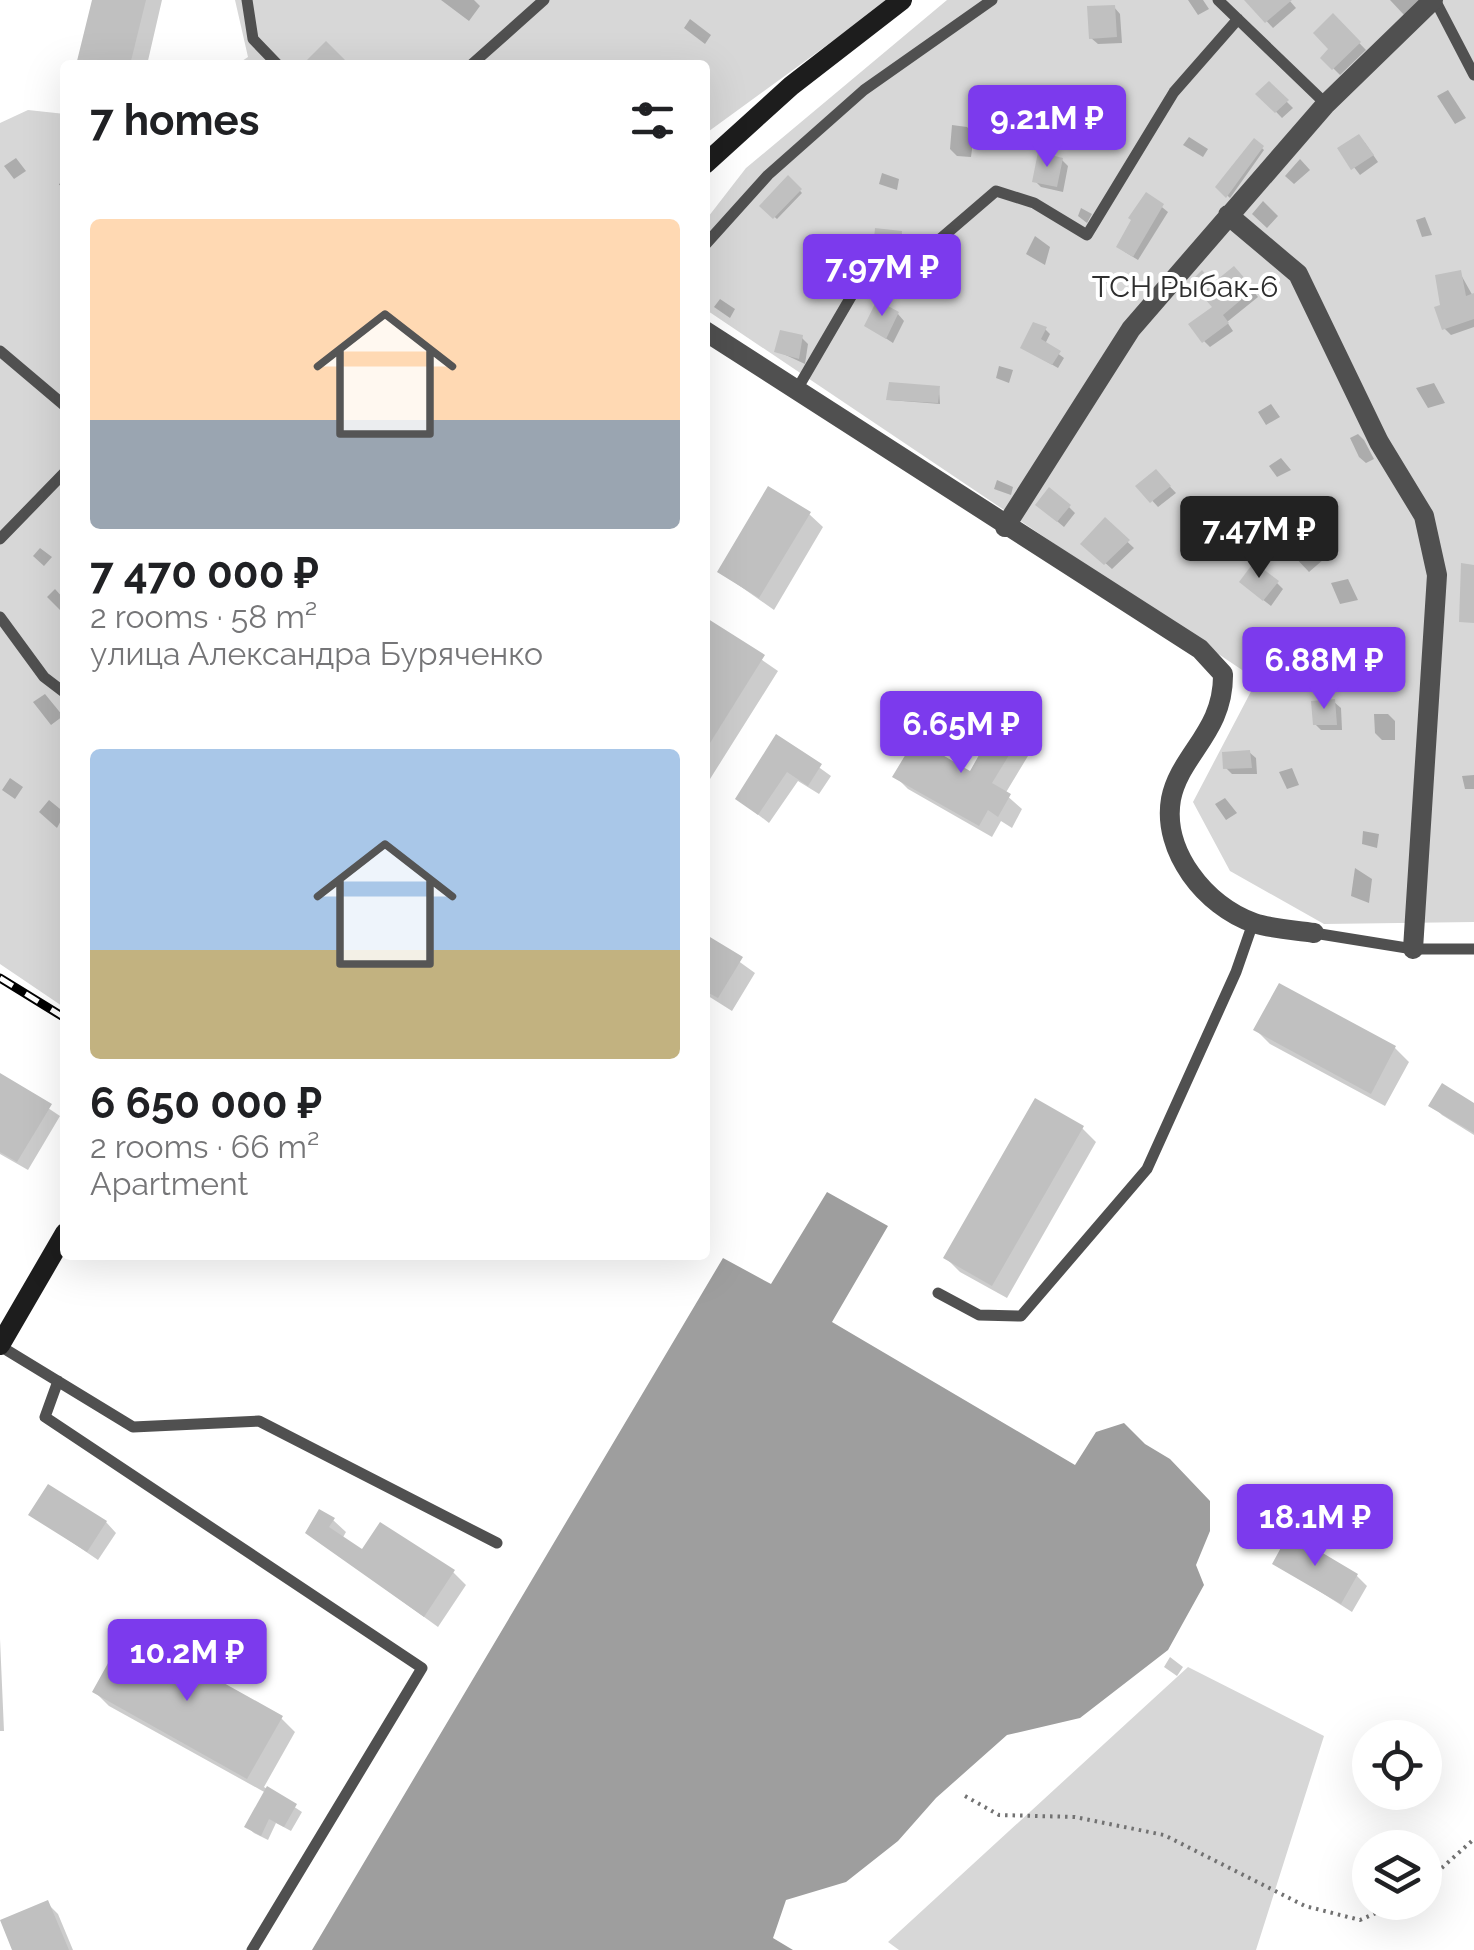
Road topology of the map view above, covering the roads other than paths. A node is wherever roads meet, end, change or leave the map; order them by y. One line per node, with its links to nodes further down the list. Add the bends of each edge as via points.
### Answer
1 (247, 0): 8 (lane, via 252,39)
2 (544, 0): 9 (lane)
3 (992, 0): 14 (lane, via 864,90 768,174)
4 (1218, 0): 7 (lane)
5 (1434, 0): 10 (lane); 11 (street)
6 (888, 4): 12 (main road)
7 (1238, 19): 11 (lane); 17 (lane, via 1174,92 1087,235 1034,203 996,191 932,246 859,283)
8 (273, 60)
9 (476, 60)
10 (1474, 74)
11 (1326, 104): 13 (street)
12 (710, 159)
13 (1228, 215): 20 (street, via 1131,329); 26 (street, via 1298,274 1379,442 1424,516 1437,575)
14 (710, 240)
15 (710, 335): 17 (street)
16 (0, 351): 18 (lane)
17 (796, 391): 20 (street)
18 (60, 402)
19 (60, 477): 21 (lane)
20 (1005, 527): 24 (street, via 1200,650 1223,674 1223,702 1172,797 1172,842 1209,898)
21 (0, 539)
22 (0, 617): 23 (lane)
23 (60, 690)
24 (1253, 922): 25 (street); 29 (lane, via 1147,1170 1021,1316 979,1316)
25 (1314, 933): 26 (lane)
26 (1412, 949): 27 (lane)
27 (1474, 949)
28 (60, 1242): 30 (main road)
29 (938, 1293)
30 (0, 1346): 31 (lane)
31 (58, 1382): 32 (lane, via 132,1427 259,1422); 33 (lane, via 45,1417 422,1668)
32 (497, 1543)
33 (252, 1950)

